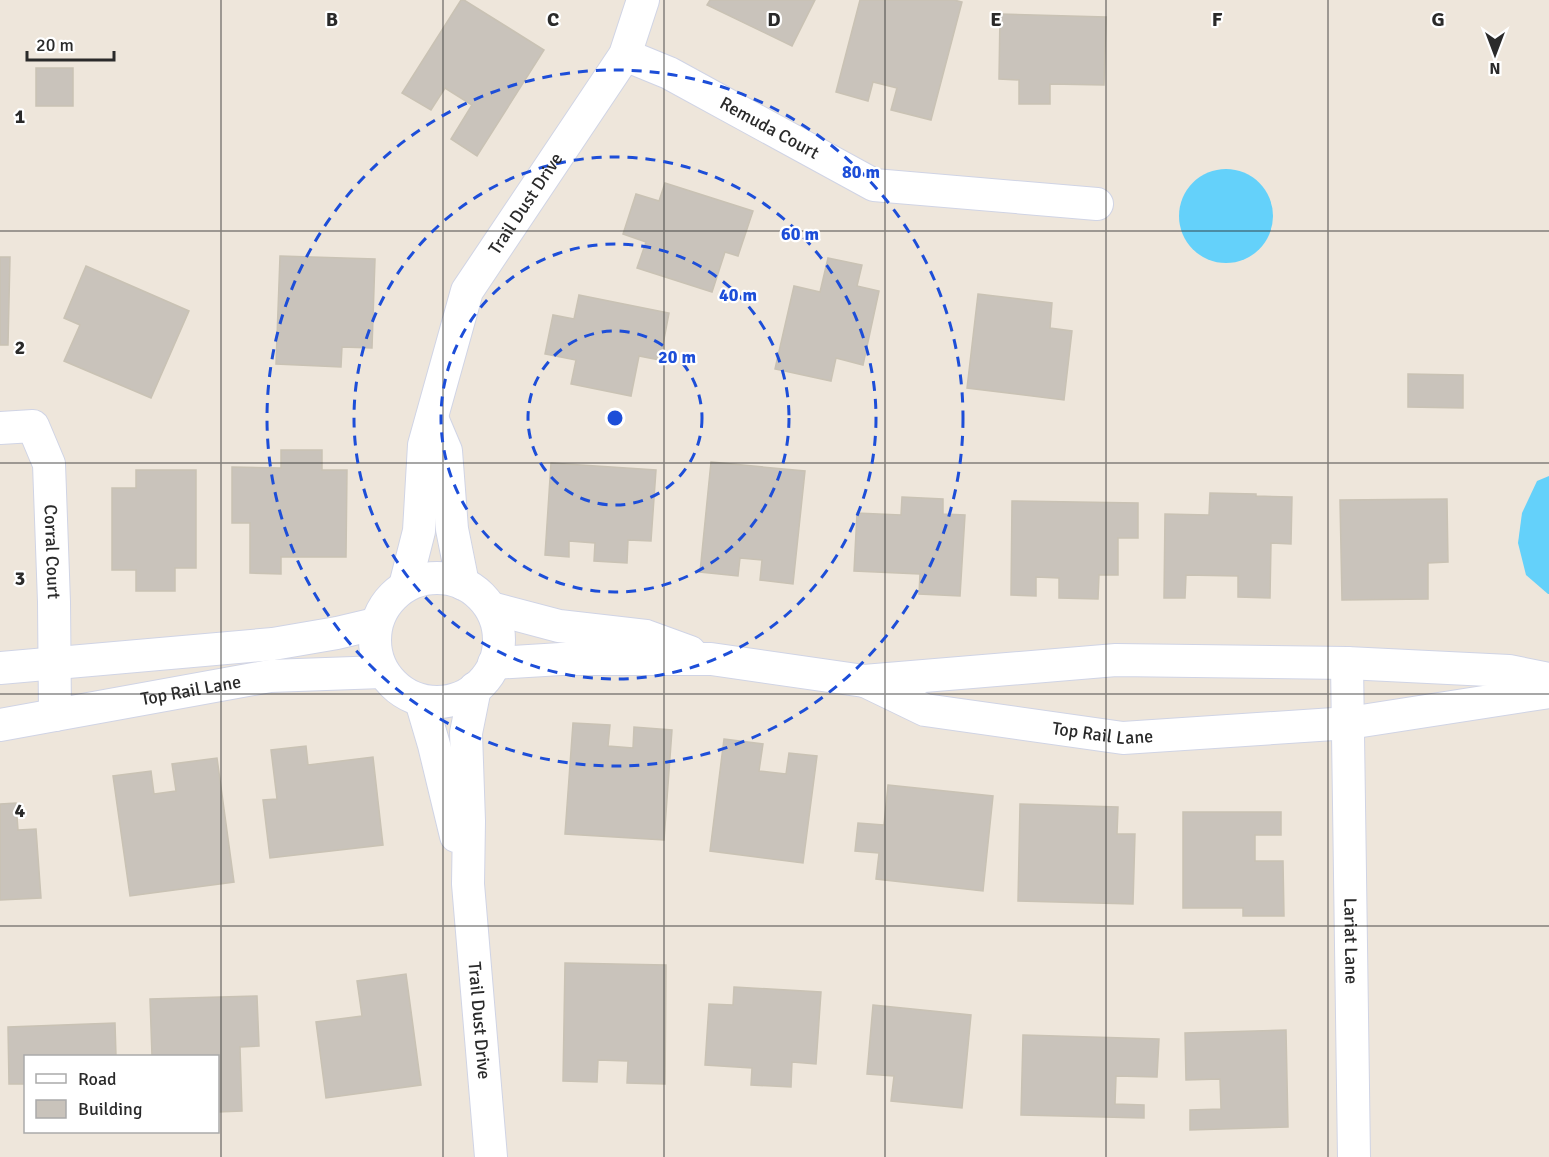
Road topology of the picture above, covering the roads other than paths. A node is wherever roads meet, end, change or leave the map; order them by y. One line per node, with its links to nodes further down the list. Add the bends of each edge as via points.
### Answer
1 (643, 0): 2 (street, Trail Dust Drive)
2 (625, 55): 3 (street, Remuda Court, via 669,73 874,185); 4 (street, Trail Dust Drive, via 467,291)
3 (1097, 204)
4 (432, 418): 6 (street, via 446,451 452,529); 7 (street, Trail Dust Drive, via 424,445 419,531)
5 (0, 428): 11 (street, Corral Court, via 33,426 50,464)
6 (463, 584): 7 (street, via 452,579 428,578); 8 (street, via 475,590)
7 (405, 586): 9 (street, via 386,602)
8 (491, 608): 10 (street, Top Rail Lane, via 559,626 646,636); 12 (street, via 499,631)
9 (375, 624): 11 (street, Top Rail Lane, via 273,644); 15 (street, via 374,649)
10 (711, 659): 12 (street, Top Rail Lane); 17 (street, Top Rail Lane)
11 (54, 663): 14 (street, Top Rail Lane); 21 (street, Corral Court)
12 (494, 663): 18 (street, via 487,678)
13 (1347, 663): 16 (street, Top Rail Lane, via 1509,671); 17 (street, Top Rail Lane, via 1116,660); 22 (street)
14 (0, 668)
15 (382, 672): 20 (street, via 399,690); 21 (street, Top Rail Lane, via 270,676)
16 (1549, 679)
17 (864, 681): 22 (street, Top Rail Lane, via 925,710 1123,738)
18 (475, 688): 20 (street, via 445,702); 24 (street, Trail Dust Drive, via 466,733)
19 (1549, 692): 22 (street, Top Rail Lane)
20 (421, 701): 24 (street, Trail Dust Drive)
21 (55, 715): 23 (street, Top Rail Lane)
22 (1349, 723): 26 (street, Lariat Lane)
23 (0, 724)
24 (468, 884): 25 (street, Trail Dust Drive)
25 (491, 1157)
26 (1353, 1157)

